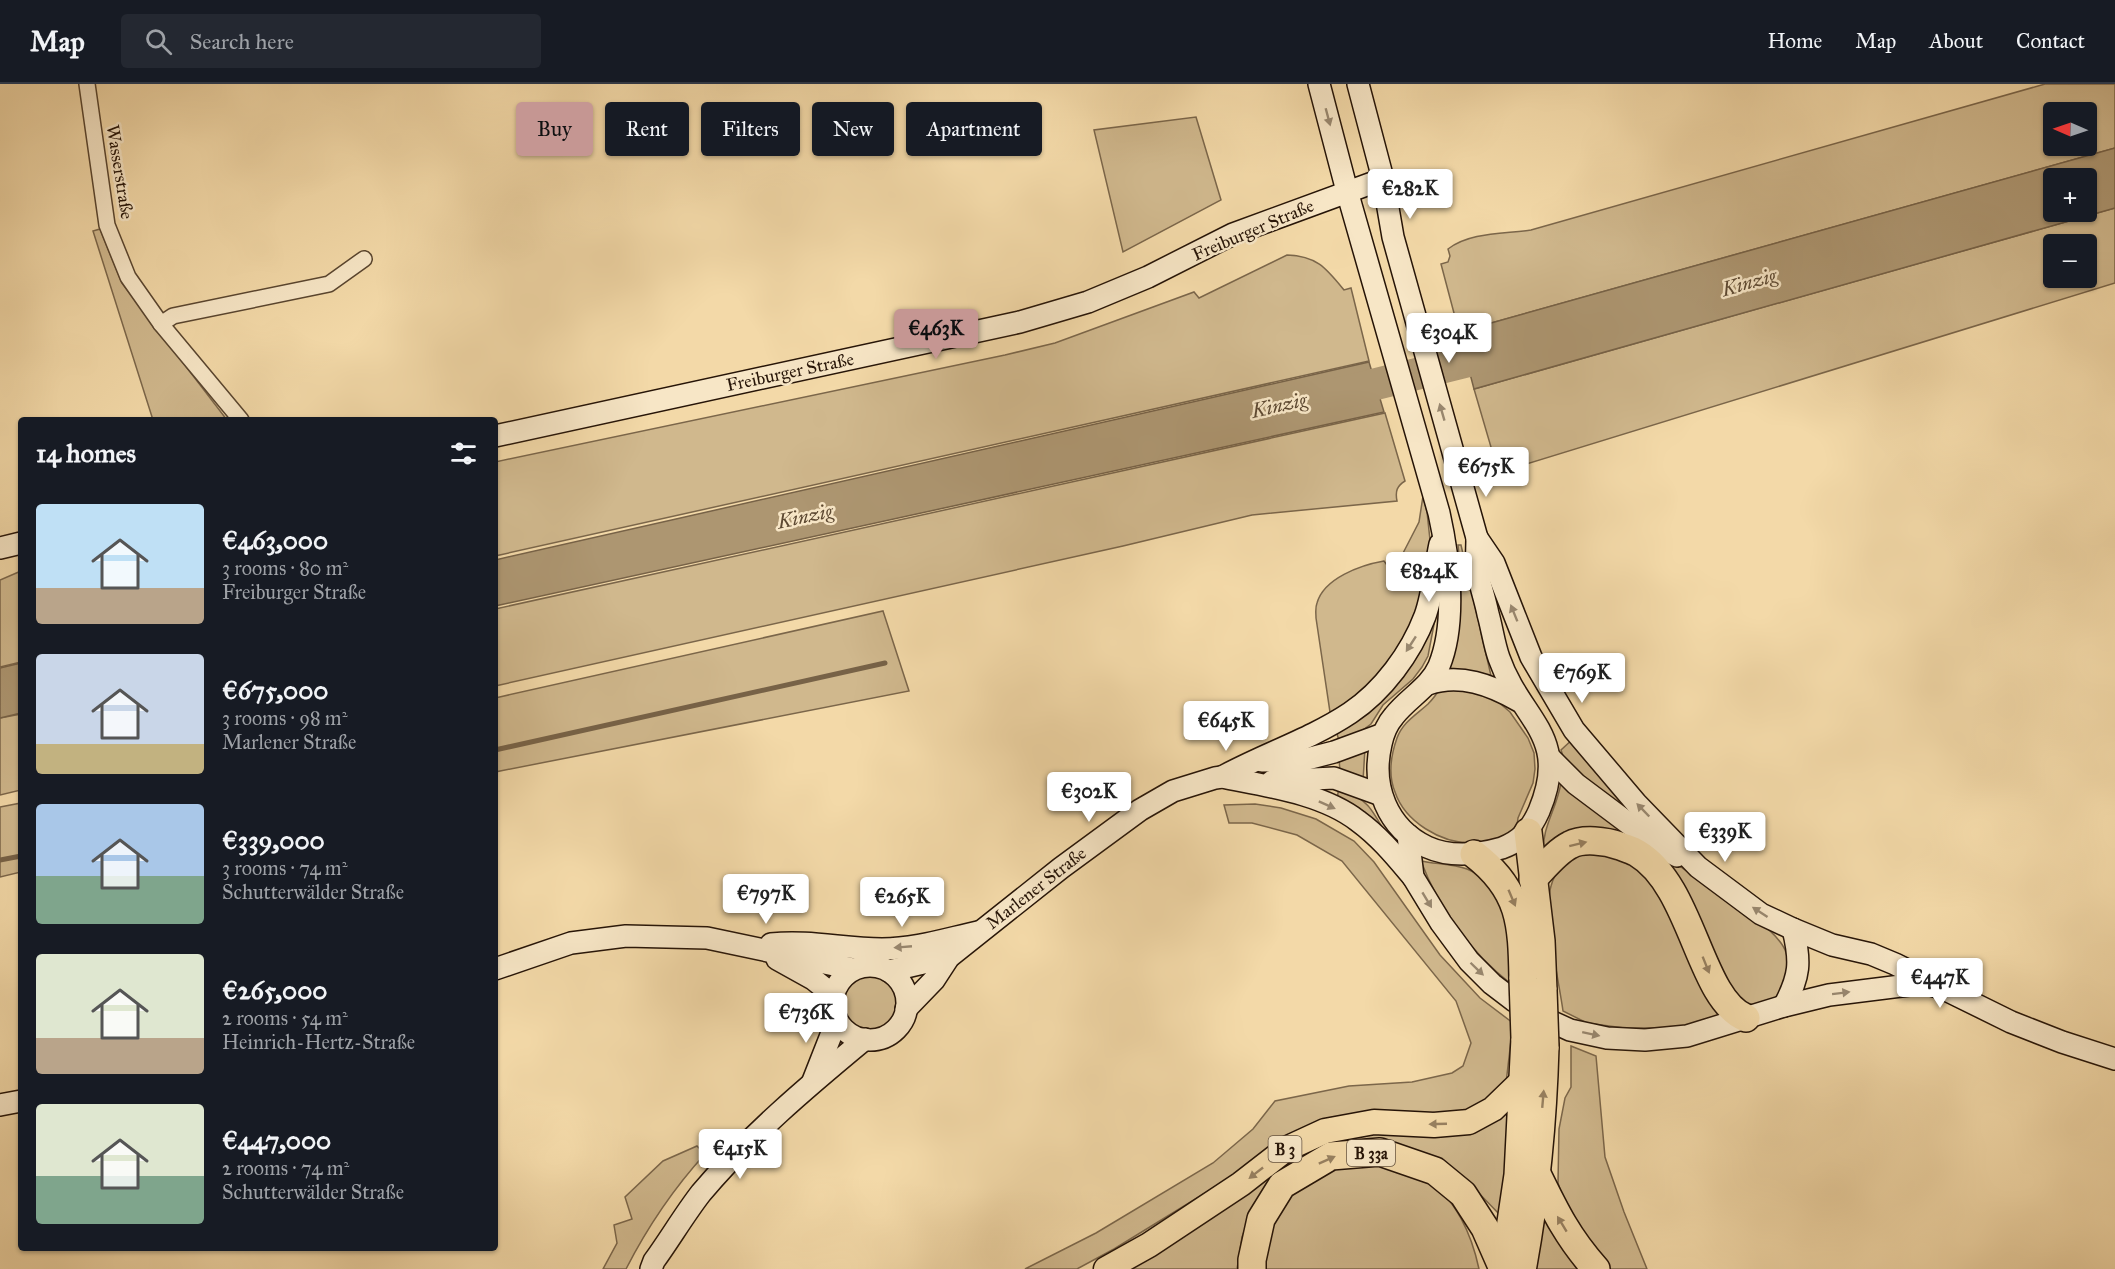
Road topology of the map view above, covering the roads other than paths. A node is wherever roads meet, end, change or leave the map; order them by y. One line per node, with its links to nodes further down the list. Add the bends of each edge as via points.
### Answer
1 (87, 84): 7 (street, Wasserstraße, via 107,225 128,277)
2 (1319, 84): 5 (main road, Marlener Straße, one-way to 5)
3 (1358, 84): 4 (main road)
4 (1383, 179): 5 (main road, Freiburger Straße); 11 (main road, one-way to 4, via 1393,237)
5 (1347, 191): 9 (main road, Freiburger Straße, via 1233,234 1088,302 1020,322); 10 (main road, Marlener Straße)
6 (364, 259): 7 (street, via 329,284 173,316)
7 (161, 324): 8 (street, Wasserstraße)
8 (238, 417)
9 (498, 435)
10 (1443, 528): 14 (main road, via 1449,567 1447,629 1439,665); 18 (main road, Marlener Straße, one-way to 18, via 1426,614 1416,637 1383,684 1350,713)
11 (1477, 538): 15 (main road, via 1477,568 1498,656); 25 (main road, one-way to 11, via 1636,803 1574,730 1531,657 1494,563)
12 (18, 544): 13 (main road)
13 (0, 548)
14 (1428, 684): 15 (main road, via 1448,679 1468,681); 16 (main road, via 1392,717)
15 (1519, 701): 17 (main road, via 1543,735)
16 (1383, 734): 18 (main road, Marlener Straße, via 1303,760); 21 (main road, via 1377,775)
17 (1550, 759): 22 (main road, via 1542,805); 25 (main road, via 1576,784 1660,847)
18 (1249, 762): 19 (main road, Marlener Straße)
19 (1222, 777): 20 (main road, Marlener Straße); 29 (main road, Marlener Straße, via 1173,791 1140,810)
20 (1251, 783): 21 (main road, Marlener Straße, via 1334,778); 26 (main road, Marlener Straße, one-way to 26, via 1294,791 1356,819 1382,840)
21 (1381, 795): 23 (main road, via 1392,817)
22 (1528, 832): 24 (main road, via 1507,846); 27 (highway, B 33a)
23 (1408, 835): 24 (main road, via 1440,852); 26 (main road)
24 (1474, 854): 36 (highway, B 33a, one-way to 36, via 1504,882 1516,906)
25 (1698, 867): 28 (main road, one-way to 25, via 1761,914)
26 (1413, 877): 40 (main road, Marlener Straße, one-way to 40, via 1469,962 1492,984 1537,1015 1570,1030 1607,1038 1645,1040 1687,1036)
27 (1533, 879): 36 (highway, B 33a, via 1541,941); 40 (highway, one-way to 40, via 1570,844 1615,844 1637,853 1673,892 1726,1004)
28 (1793, 930): 35 (main road, via 1896,964); 38 (main road, via 1799,953 1797,974)
29 (981, 932): 30 (main road, one-way to 30, via 909,947 880,949 791,942); 31 (main road, Marlener Straße)
30 (754, 949): 32 (main road, via 707,938 626,936 571,943); 33 (main road); 37 (main road, via 813,979)
31 (949, 957): 34 (main road, Marlener Straße); 39 (main road, Marlener Straße, via 934,980)
32 (498, 968)
33 (853, 969): 34 (main road, via 871,965); 37 (main road, via 840,980)
34 (889, 970): 39 (main road, via 904,987)
35 (1925, 983): 38 (main road, Marlener Straße, one-way to 35, via 1829,995); 44 (main road, via 2032,1030)
36 (1533, 985): 43 (highway, B 33a, bridge)
37 (833, 995): 41 (main road)
38 (1784, 1006): 40 (main road, Marlener Straße)
39 (906, 1009): 42 (main road, via 891,1033)
40 (1746, 1017)
41 (837, 1020): 42 (main road, via 844,1029); 46 (main road)
42 (865, 1040): 46 (main road)
43 (1535, 1042): 45 (highway, B 33a); 49 (highway, B 33a, one-way to 43, via 1544,1085)
44 (2115, 1059)
45 (1523, 1080): 51 (main road, B 3, one-way to 51, via 1493,1109 1469,1122 1374,1122 1325,1131 1286,1149 1241,1184); 53 (highway, B 33a, via 1518,1175)
46 (813, 1082): 50 (main road, via 756,1134 700,1194)
47 (18, 1102): 48 (main road)
48 (0, 1105)
49 (1537, 1174): 54 (highway, B 33a); 55 (highway, one-way to 49, via 1560,1222)
50 (651, 1269)
51 (1106, 1269)
52 (1252, 1269): 53 (highway, B 33a, one-way to 53, via 1261,1219 1282,1185 1330,1156 1380,1152 1435,1171 1463,1194 1485,1227)
53 (1504, 1269)
54 (1522, 1269)
55 (1596, 1269)

